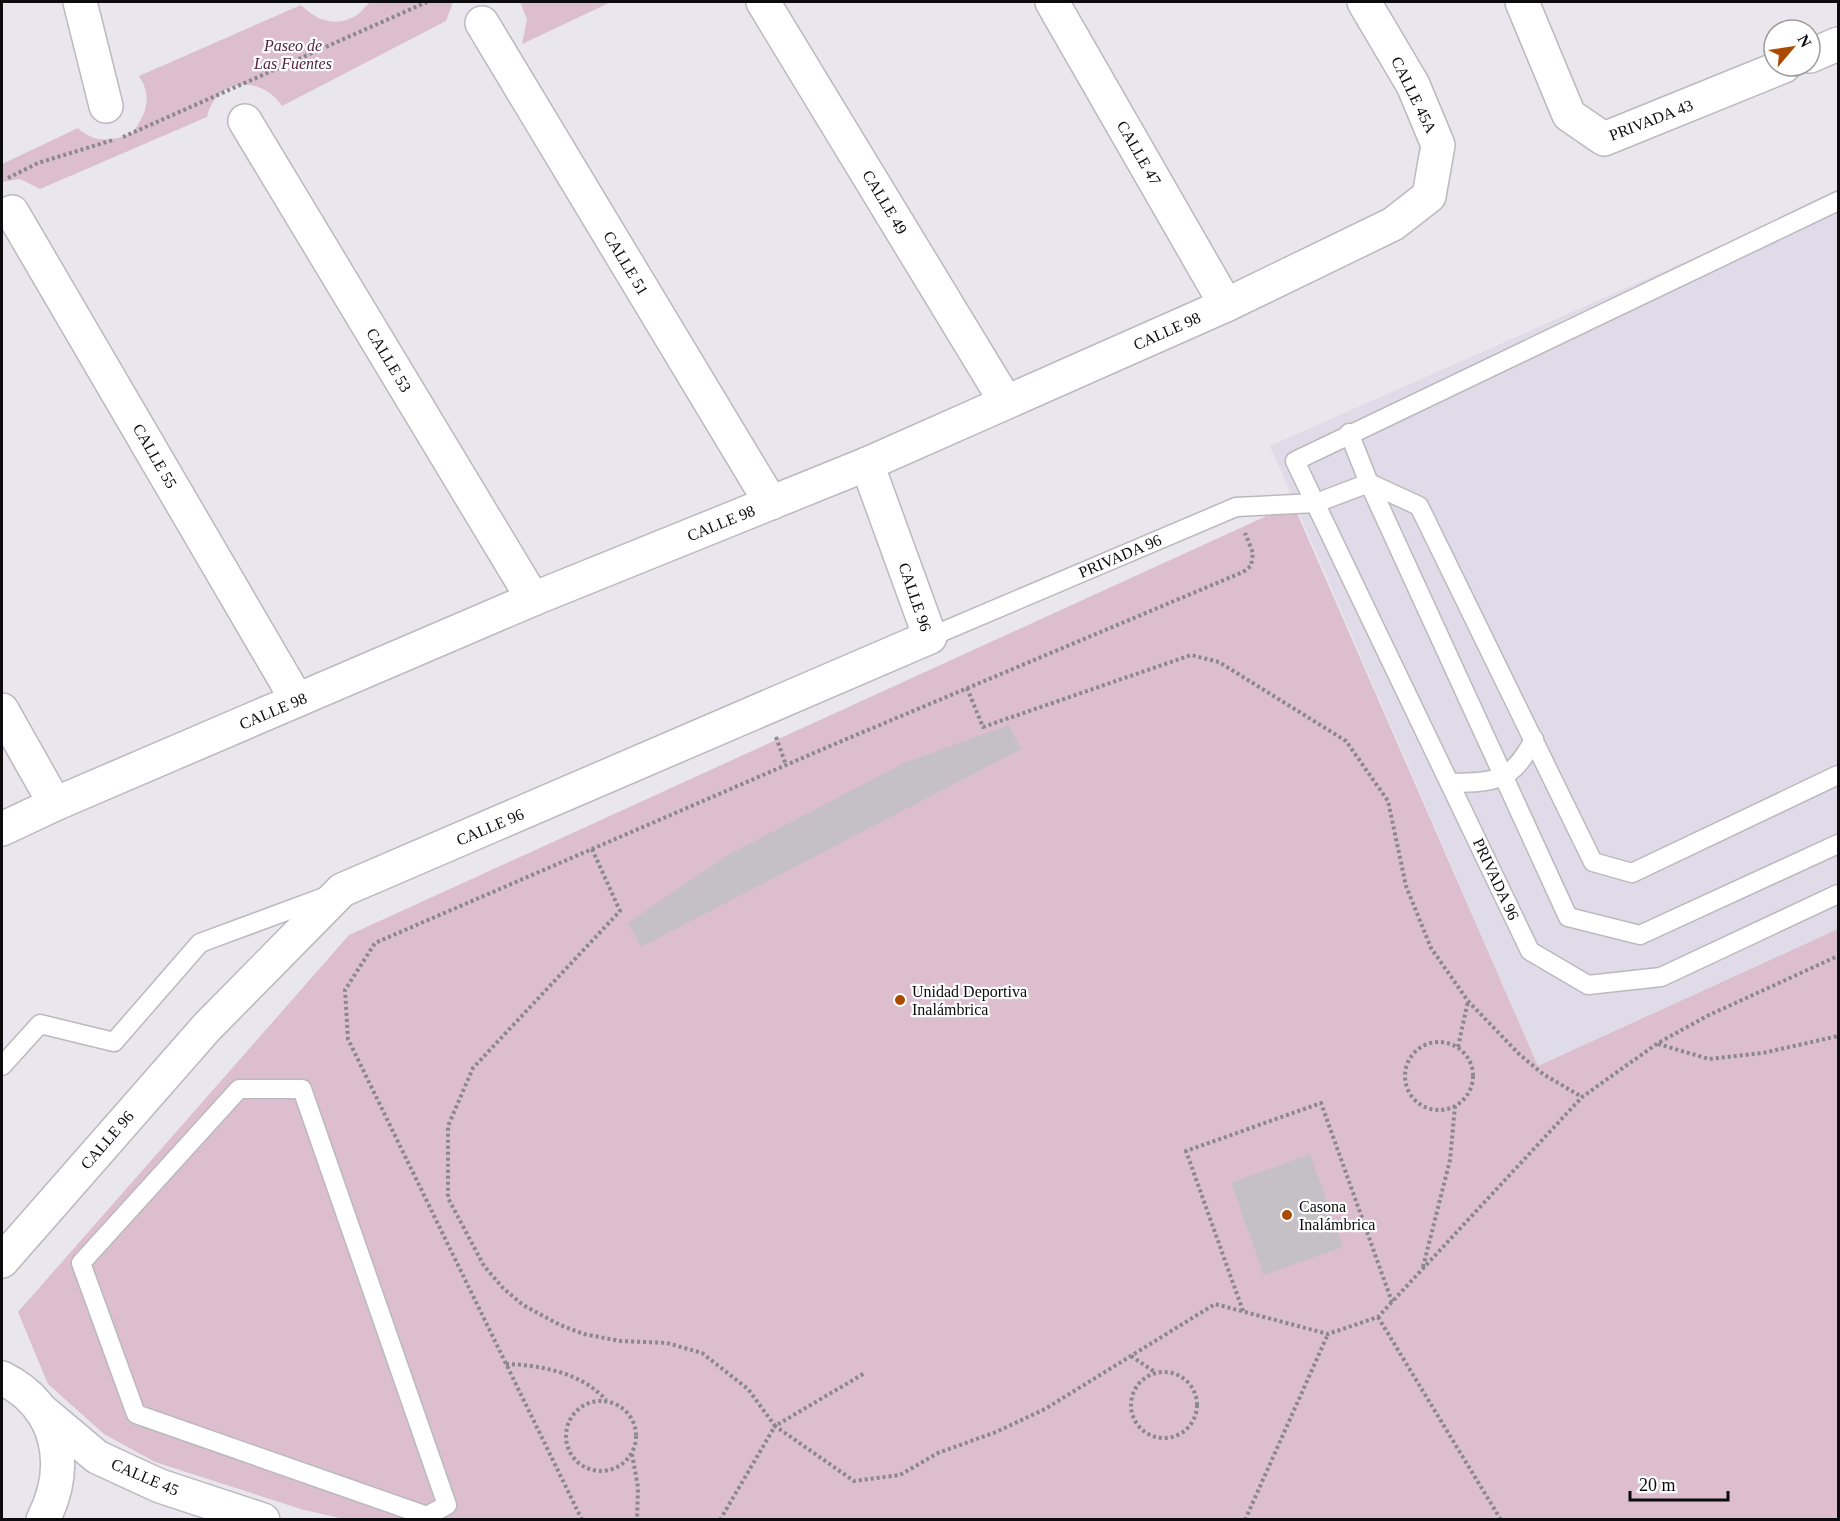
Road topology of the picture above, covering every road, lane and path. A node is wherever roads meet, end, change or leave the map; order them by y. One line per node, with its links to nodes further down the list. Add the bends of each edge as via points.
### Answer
1 (80, 2): 12 (street)
2 (427, 2): 11 (path)
3 (763, 2): 18 (street, CALLE 49)
4 (1052, 2): 17 (street, CALLE 47)
5 (1364, 2): 14 (street, CALLE 45A, via 1413,85 1438,145)
6 (1522, 2): 10 (street, PRIVADA 43, via 1569,115 1604,140)
7 (482, 23): 22 (street, CALLE 51)
8 (1839, 44): 9 (street)
9 (1822, 51)
10 (1762, 75)
11 (225, 91)
12 (106, 105)
13 (245, 120): 25 (street, CALLE 53)
14 (1429, 196): 17 (street, CALLE 98, via 1393,224)
15 (1839, 201): 19 (lane)
16 (12, 212): 28 (street, CALLE 55)
17 (1227, 304): 18 (street, CALLE 98)
18 (1006, 402): 20 (street, CALLE 98)
19 (1349, 434): 21 (lane); 23 (lane, PRIVADA 96, via 1295,461)
20 (867, 464): 22 (street, CALLE 98); 26 (street, CALLE 96)
21 (1369, 483): 23 (lane); 30 (lane, via 1419,506); 32 (lane)
22 (771, 503): 25 (street, CALLE 98)
23 (1316, 503): 24 (lane, PRIVADA 96); 33 (lane, PRIVADA 96)
24 (1236, 507): 26 (lane, PRIVADA 96); 27 (path, via 1253,553 1251,566 1243,572)
25 (533, 599): 28 (street, CALLE 98)
26 (930, 638): 38 (street, CALLE 96)
27 (967, 688): 37 (path); 41 (path, via 983,727 1191,655 1219,662 1346,741 1388,801 1406,886 1431,948)
28 (297, 700): 34 (street, CALLE 98)
29 (2, 710): 34 (street)
30 (1534, 739): 31 (lane, via 1593,862 1632,873); 32 (lane, via 1522,762)
31 (1839, 775)
32 (1504, 777): 33 (lane); 36 (lane, via 1568,916 1640,935)
33 (1450, 783): 39 (lane, PRIVADA 96, via 1530,951 1588,985 1661,977)
34 (55, 804): 35 (street, CALLE 98)
35 (2, 830)
36 (1839, 844)
37 (592, 849): 55 (path, via 375,943 345,990 348,1040); 61 (path, via 620,911 473,1068 448,1126 448,1198 484,1266 523,1305 584,1334 620,1341 667,1343 702,1353 748,1389)
38 (342, 891): 45 (lane, via 200,943 114,1042 40,1024); 48 (street, CALLE 96, via 207,1027)
39 (1839, 894)
40 (1839, 956): 43 (path, via 1709,1015)
41 (1468, 1001): 44 (path); 46 (path, via 1519,1054)
42 (1839, 1036): 43 (path, via 1763,1053 1709,1059)
43 (1658, 1043): 46 (path)
44 (1458, 1047): 47 (path, via 1472,1064 1474,1075 1467,1096); 47 (path, via 1435,1041 1425,1044 1415,1051 1405,1072 1405,1083 1417,1103 1438,1110)
45 (2, 1066)
46 (1582, 1097): 49 (path)
47 (1455, 1106): 49 (path, via 1450,1160)
48 (4, 1252)
49 (1423, 1269): 50 (path)
50 (1392, 1302): 51 (path, via 1322,1103 1186,1151); 52 (path)
51 (1243, 1311): 53 (path); 54 (path, via 1215,1304)
52 (1378, 1317): 53 (path); 70 (path)
53 (1328, 1334): 69 (path)
54 (1131, 1356): 56 (path); 61 (path, via 1045,1409 938,1453 900,1475 854,1481)
55 (506, 1364): 59 (path, via 530,1365 565,1375 597,1390); 66 (path)
56 (1155, 1372): 56 (path, via 1137,1385 1131,1406 1138,1426 1147,1434 1168,1439 1188,1429 1198,1409 1197,1398 1193,1388 1177,1373)
57 (865, 1373): 61 (path)
58 (2, 1378): 60 (street, CALLE 45)
59 (606, 1401): 62 (path, via 617,1404 633,1420 636,1443); 62 (path, via 595,1401 575,1411 566,1431 571,1455 590,1470 602,1472 614,1470)
60 (40, 1409): 64 (street, via 54,1437 59,1467 54,1498); 65 (street, CALLE 45, via 97,1457 160,1486)
61 (774, 1426): 68 (path)
62 (632, 1454): 67 (path, via 638,1487)
63 (427, 1518): 63 (lane, via 447,1505 302,1089 239,1089 81,1263 136,1414)
64 (43, 1520)
65 (263, 1520)
66 (582, 1520)
67 (637, 1520)
68 (720, 1520)
69 (1245, 1520)
70 (1501, 1520)

